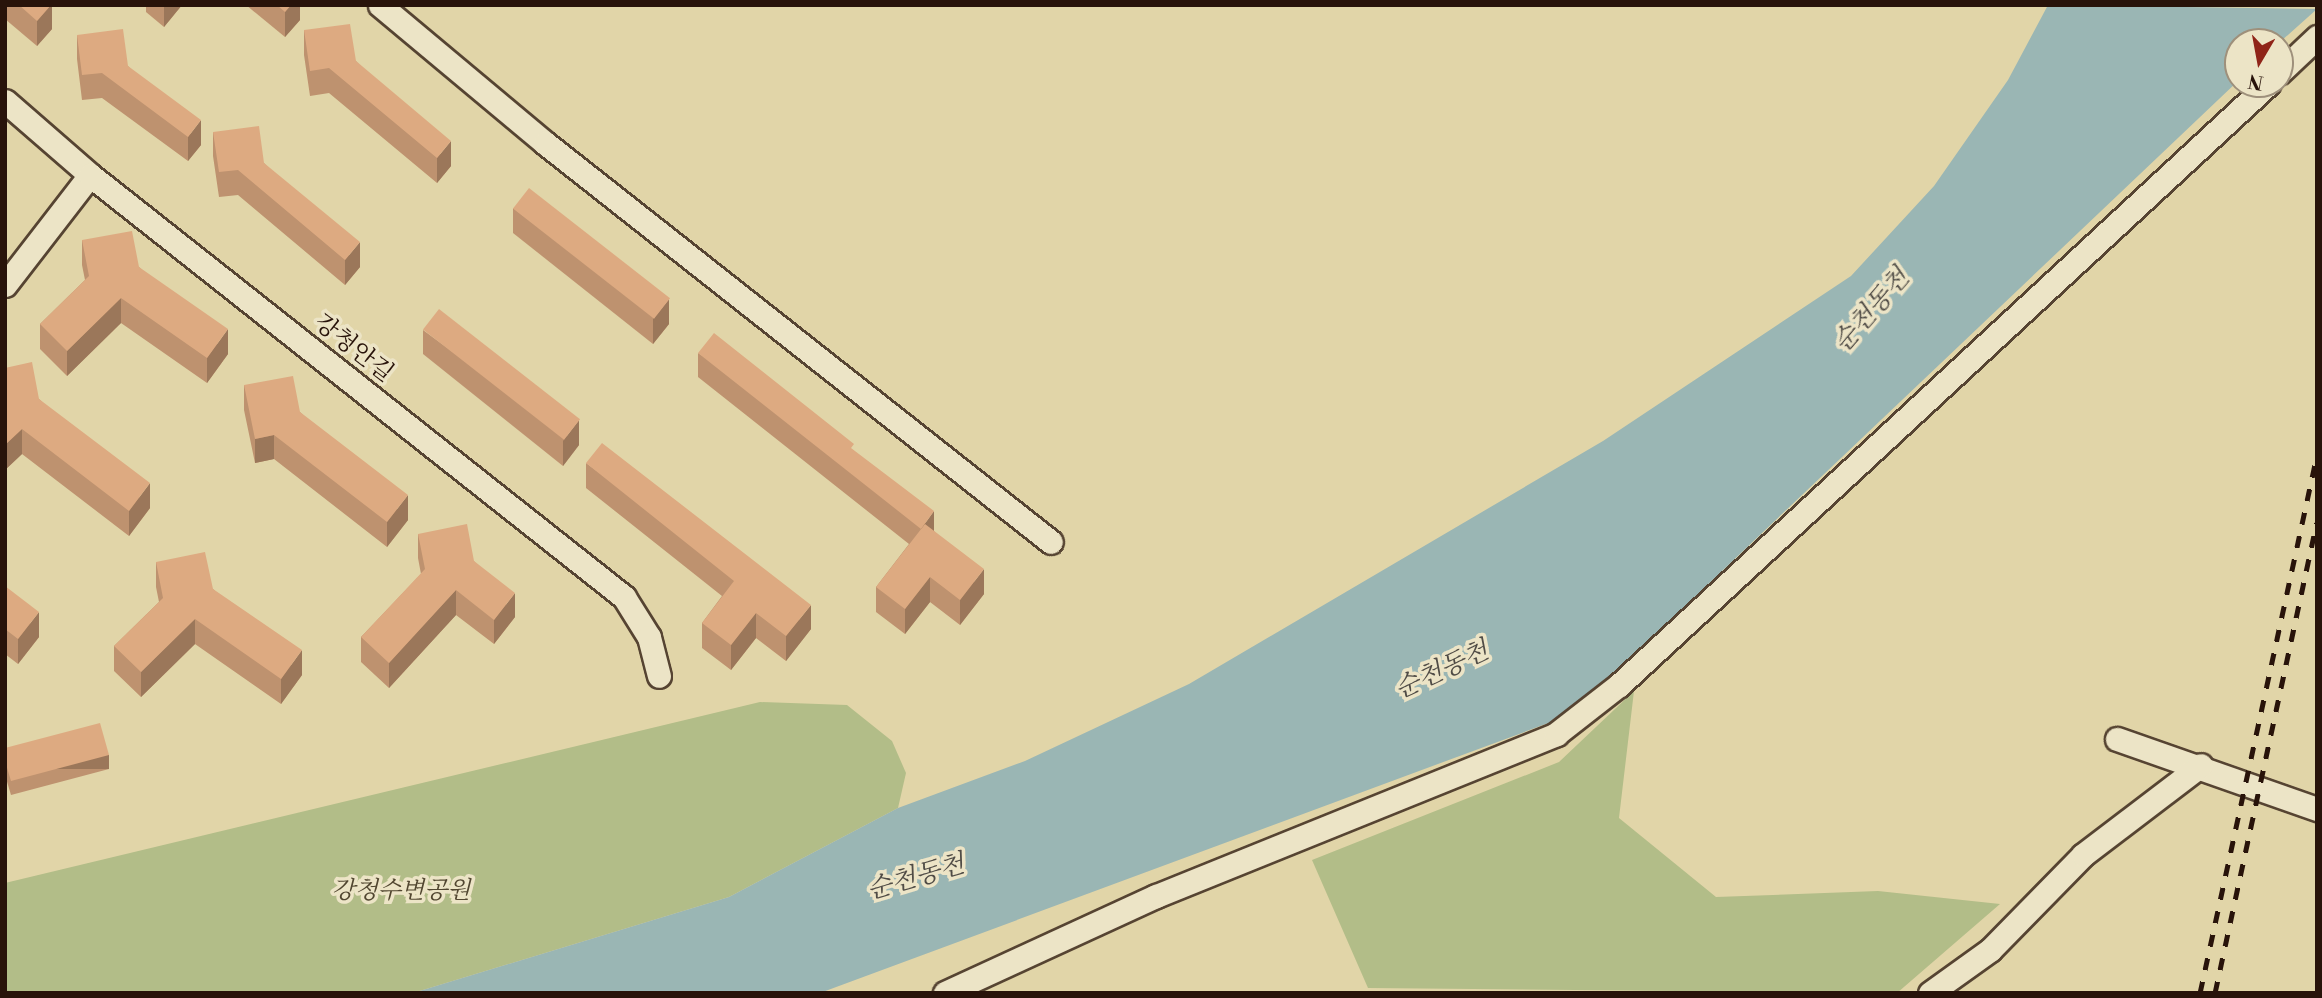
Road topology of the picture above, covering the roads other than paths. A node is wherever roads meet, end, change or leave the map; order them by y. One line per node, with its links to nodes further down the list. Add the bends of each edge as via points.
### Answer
1 (380, 5): 8 (street, via 545,143)
2 (2317, 37): 3 (street)
3 (2294, 59)
4 (2253, 98): 13 (street, via 1619,685 1556,734 1156,896)
5 (5, 101): 6 (street, 강청안길)
6 (90, 175): 7 (street); 9 (street, 강청안길, via 624,597 649,637)
7 (5, 285)
8 (1051, 542)
9 (659, 676)
10 (2118, 739): 11 (street)
11 (2201, 765): 12 (street); 14 (street, via 2083,855 1990,950)
12 (2317, 809)
13 (945, 993)
14 (1930, 993)

